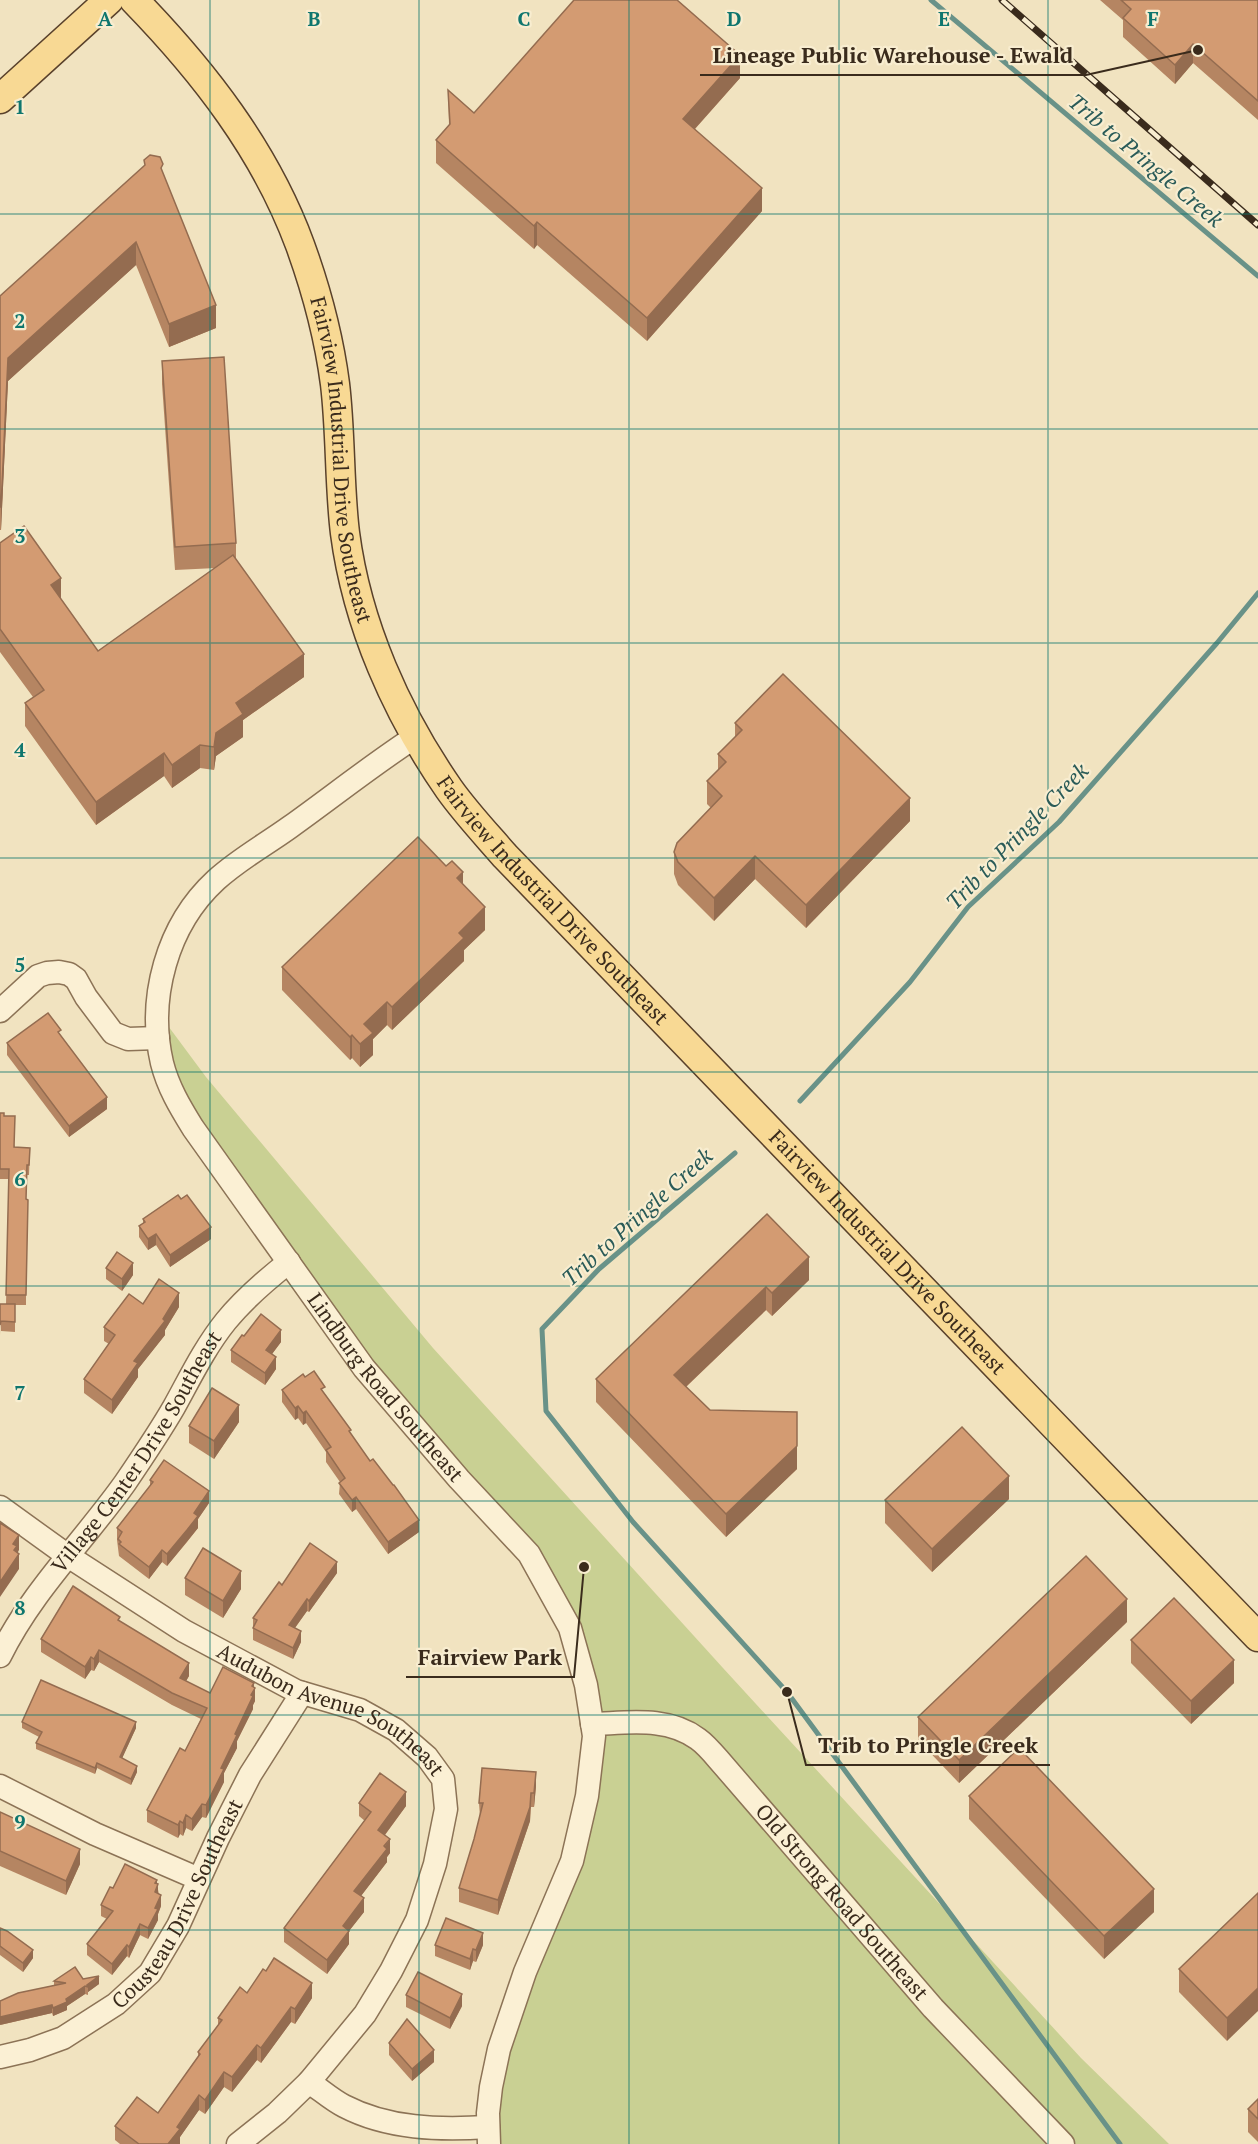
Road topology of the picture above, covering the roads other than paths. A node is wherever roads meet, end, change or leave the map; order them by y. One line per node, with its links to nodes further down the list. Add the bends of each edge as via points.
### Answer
1 (109, 0): 3 (main road)
2 (134, 0): 4 (main road, Fairview Industrial Drive Southeast, via 205,78 240,126 271,178 300,245 326,336 335,385 349,559 388,682)
3 (0, 99)
4 (416, 737): 6 (street, Lindburg Road Southeast, via 238,861 201,896 169,949 157,1011); 10 (main road, Fairview Industrial Drive Southeast, via 450,790 505,856)
5 (0, 1011): 6 (street, via 38,976 59,972 75,979 113,1033 129,1039)
6 (158, 1038): 7 (street, Lindburg Road Southeast, via 167,1079 182,1110)
7 (289, 1262): 9 (street, Village Center Drive Southeast, via 251,1294 224,1324 152,1443); 13 (street, Lindburg Road Southeast, via 395,1406 529,1554 570,1628)
8 (0, 1507): 9 (street, Audubon Avenue Southeast)
9 (68, 1556): 11 (street, Village Center Drive Southeast, via 31,1602); 12 (street, Audubon Avenue Southeast, via 184,1631)
10 (1258, 1637)
11 (0, 1656)
12 (302, 1693): 15 (street, Cousteau Drive Southeast, via 250,1775); 17 (street, Audubon Avenue Southeast, via 360,1710 396,1730 427,1757 443,1779 446,1809 435,1864 417,1920 365,2014)
13 (592, 1724): 18 (street, Lindburg Road Southeast, via 587,1796 572,1861 525,1972 499,2049 491,2087); 20 (street, Old Strong Road Southeast, via 654,1722 699,1739 933,2008)
14 (0, 1786): 15 (street, via 95,1834)
15 (199, 1879): 16 (street, Cousteau Drive Southeast, via 169,1944 150,1973 127,1996 63,2038)
16 (0, 2057)
17 (309, 2082): 18 (street, via 343,2106 375,2119); 19 (street, Audubon Avenue Southeast)
18 (489, 2136)
19 (238, 2144)
20 (1063, 2144)

